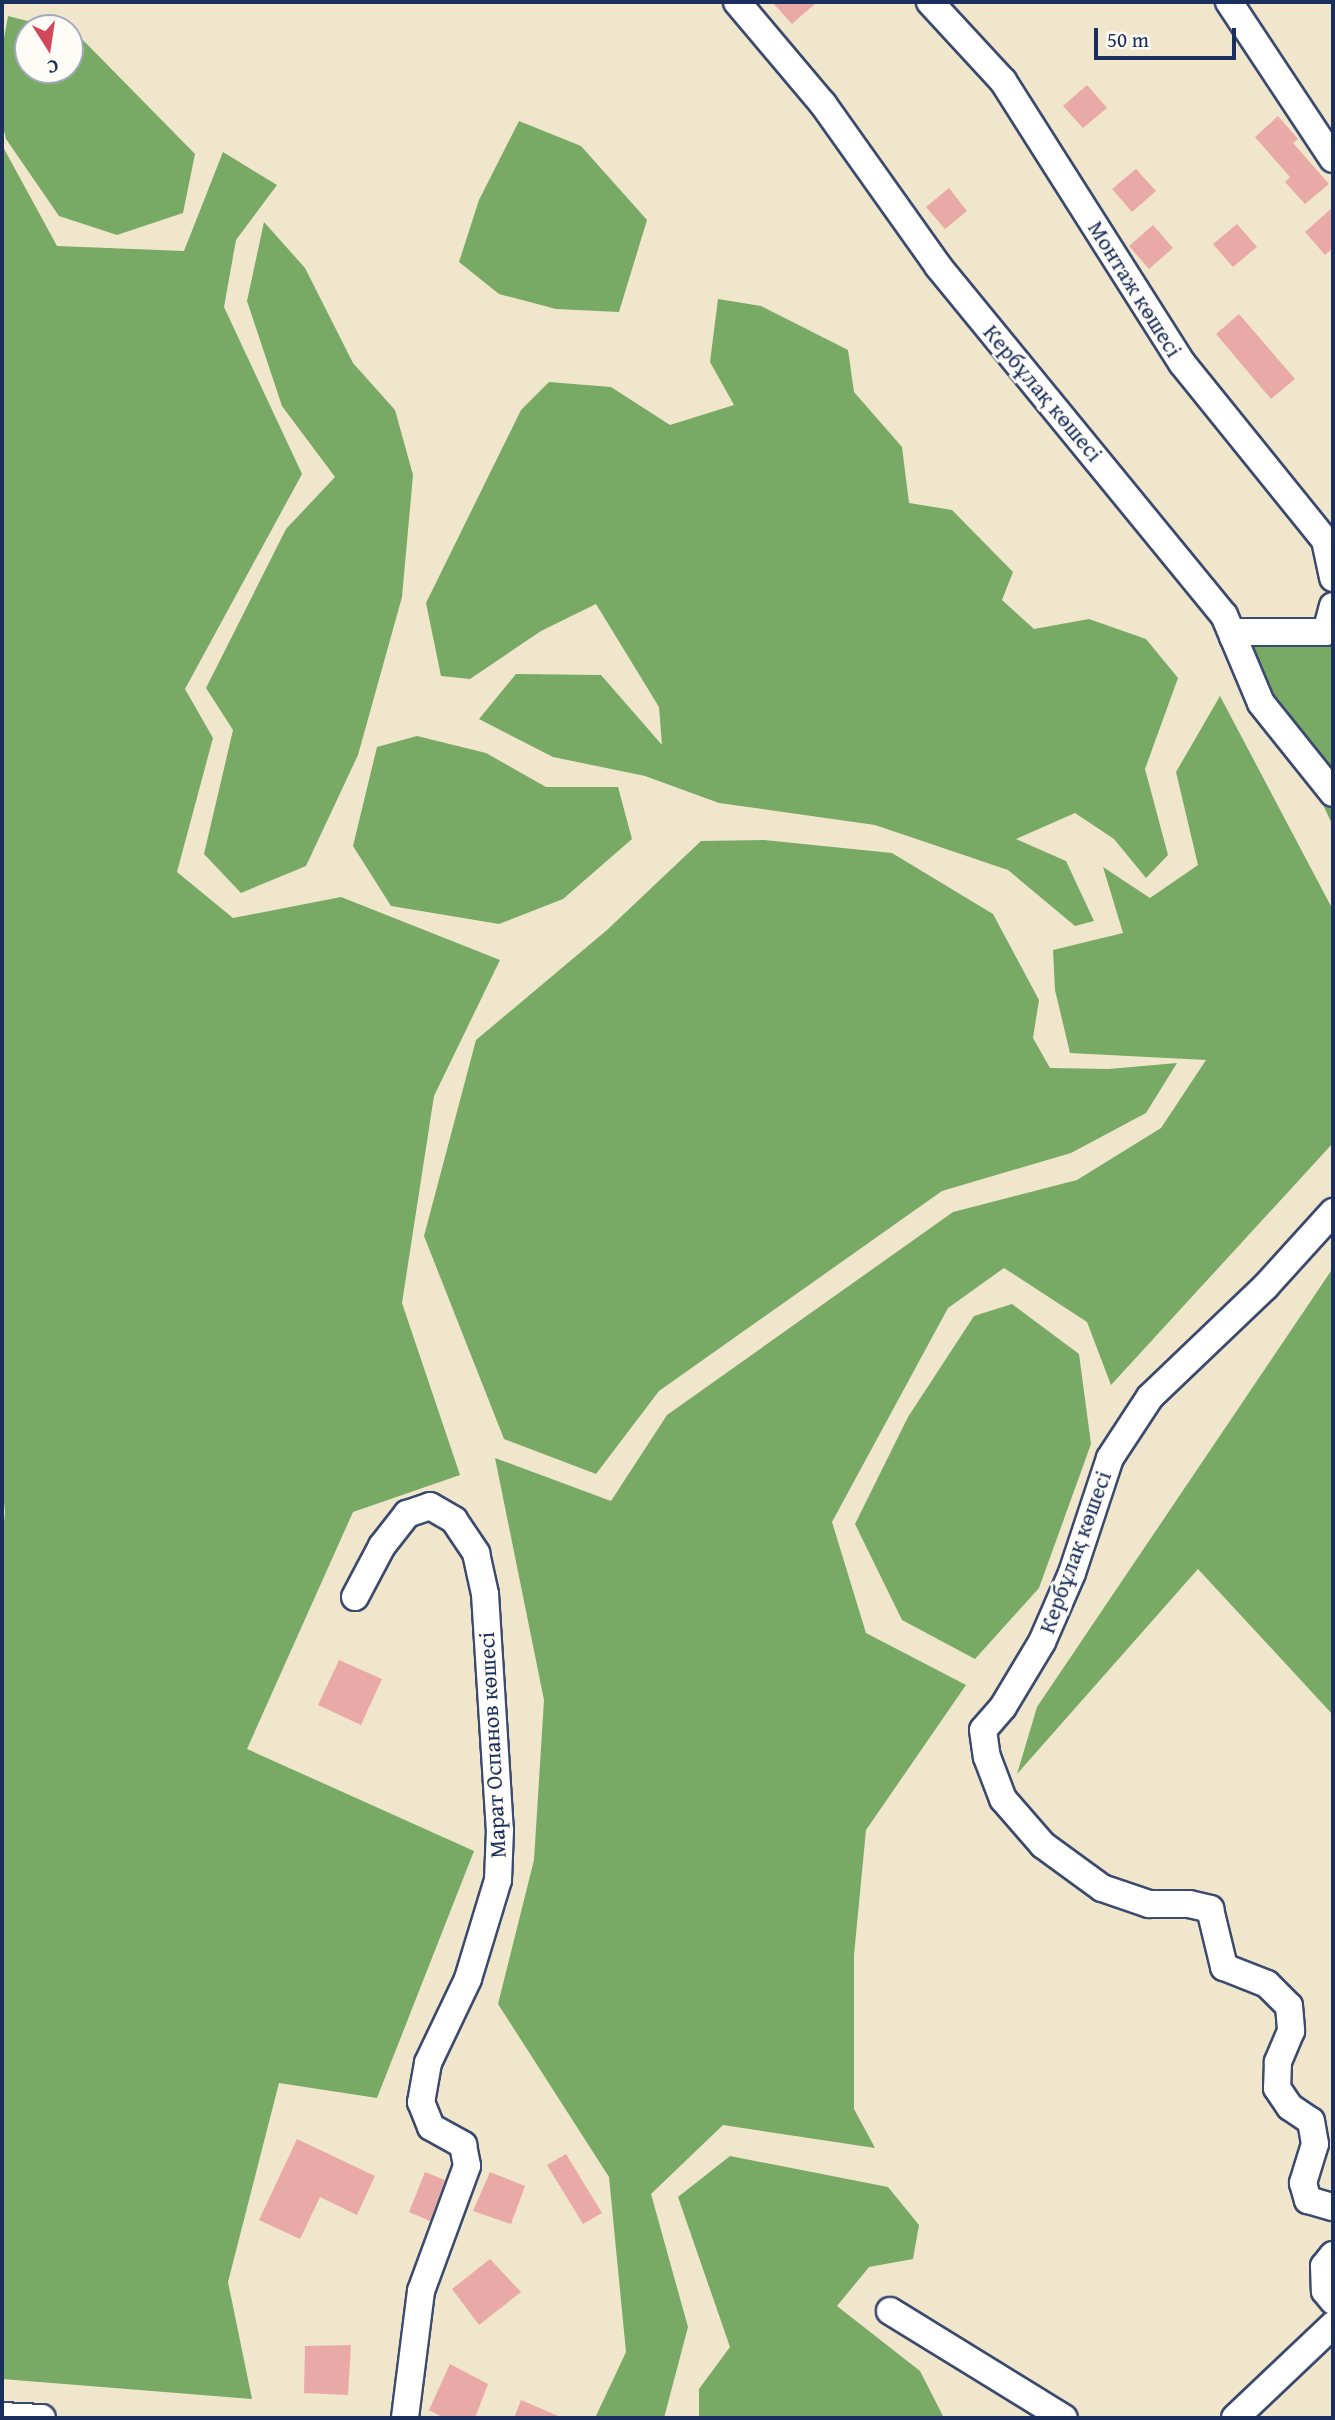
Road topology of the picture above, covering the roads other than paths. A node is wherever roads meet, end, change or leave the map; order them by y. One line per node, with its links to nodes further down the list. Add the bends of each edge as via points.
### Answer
1 (737, 2): 7 (street, Кербұлақ көшесі, via 822,104 938,266 1224,615)
2 (930, 2): 5 (street, Монтаж көшесі, via 1003,81 1182,363 1325,540)
3 (1229, 2): 4 (street)
4 (1333, 159)
5 (1333, 578)
6 (1333, 606): 7 (street, via 1326,632 1241,632)
7 (1233, 637): 8 (street, Кербұлақ көшесі, via 1261,703)
8 (1333, 793)
9 (1333, 1212): 11 (street, Кербұлақ көшесі, via 1265,1287 1150,1397 1110,1458 1072,1573 1042,1642 1003,1707 983,1730 987,1757 1003,1798 1043,1845 1102,1888 1149,1904 1210,1909 1224,1966 1267,1984 1289,2006 1291,2031 1278,2062 1277,2088 1290,2107 1311,2121 1315,2144 1303,2183 1308,2200)
10 (355, 1597): 18 (street, Марат Оспанов көшесі, via 382,1546 407,1514 430,1506 454,1520 476,1553 485,1594 500,1830 498,1880 468,1979 428,2063 421,2102 431,2127 463,2145 467,2166 421,2291)
11 (1333, 2207)
12 (1333, 2255): 13 (street, via 1325,2266 1325,2291)
13 (1333, 2301)
14 (890, 2311): 19 (street)
15 (1333, 2325): 20 (street)
16 (2, 2416): 17 (street)
17 (42, 2418)
18 (405, 2418)
19 (1064, 2418)
20 (1235, 2418)

